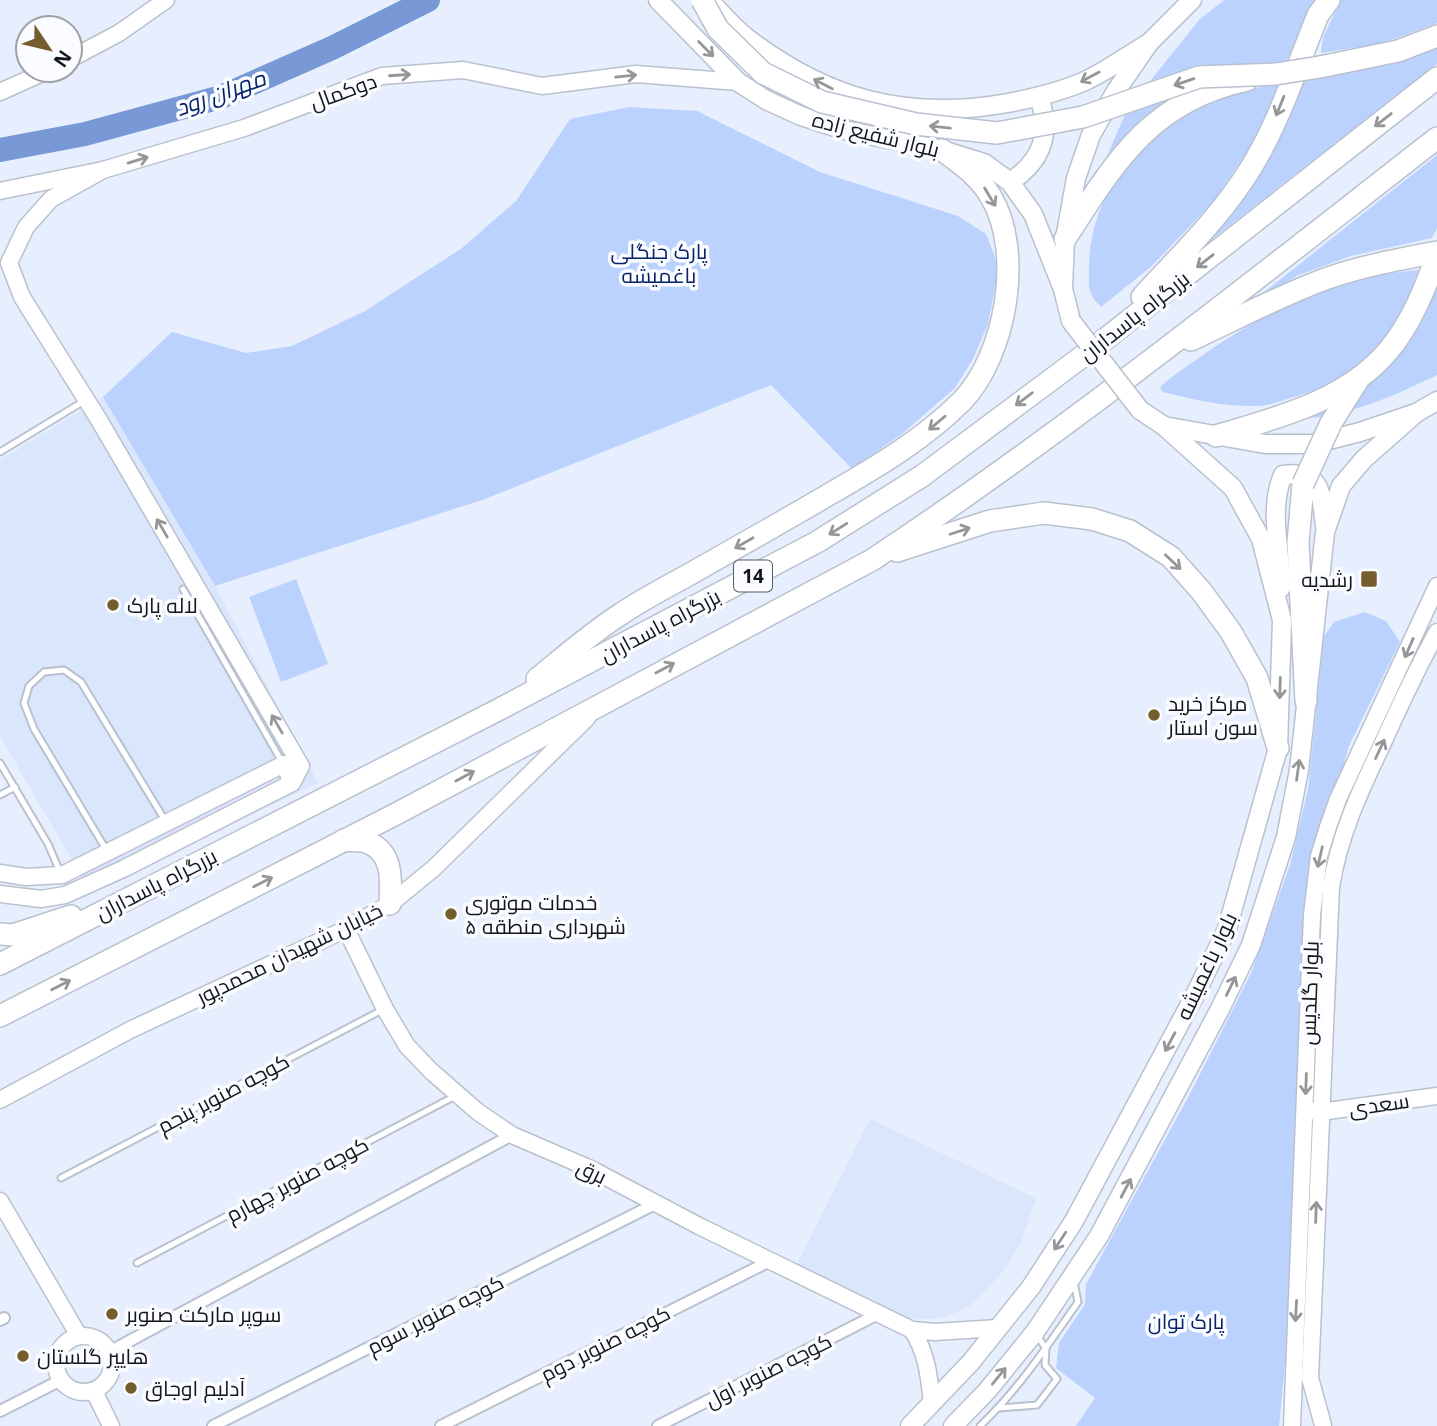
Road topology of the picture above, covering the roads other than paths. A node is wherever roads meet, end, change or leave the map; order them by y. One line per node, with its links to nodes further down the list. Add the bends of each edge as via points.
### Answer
1 (166, 0): 9 (street)
2 (658, 0): 12 (main road, بلوار شفیع زاده, one-way to 12)
3 (702, 0): 10 (highway, one-way to 3, bridge, via 1199,77 1083,117 997,133 916,124 822,102 763,73 718,29)
4 (709, 0): 15 (main road, بلوار شفیع زاده, one-way to 4, via 933,110 870,101 836,91 785,65 744,36)
5 (1192, 0): 8 (main road)
6 (1329, 0): 24 (highway, one-way to 24, via 1243,181)
7 (1437, 36): 10 (highway, bridge, via 1398,51)
8 (1149, 43): 15 (main road, بلوار شفیع زاده, one-way to 15, via 1086,80); 21 (main road, via 1091,135 1076,178)
9 (84, 52)
10 (1276, 74): 21 (highway, via 1222,86 1179,105 1143,132 1112,167)
11 (1437, 78): 24 (highway, بزرگراه پاسداران / 14, one-way to 24)
12 (738, 82): 17 (main road, بلوار شفیع زاده, via 801,116 844,130); 18 (street, دوکمال, one-way to 12, via 244,128 382,76 463,71 542,86 636,74)
13 (18, 84): 14 (street)
14 (0, 92)
15 (1039, 97): 19 (main road, via 1046,116 1043,144 1027,171)
16 (1437, 138): 25 (highway, بزرگراه پاسداران / 14)
17 (942, 150): 19 (main road, بلوار شفیع زاده, via 984,163); 41 (highway, one-way to 41, via 972,172 991,197 1004,224 1008,254 1001,326 988,361 964,398 935,426 875,468 620,614)
18 (103, 170): 20 (street, دوکمال); 27 (street, via 51,199 26,227 9,263 22,297)
19 (1010, 181): 23 (main road, بلوار شفیع زاده, via 1033,214)
20 (0, 191)
21 (1065, 239): 23 (main road)
22 (1435, 260): 25 (highway, via 1374,265 1328,278); 26 (highway, via 1411,318 1388,352)
23 (1063, 289): 30 (main road, bridge, via 1071,321 1140,410)
24 (1099, 344): 41 (highway, بزرگراه پاسداران / 14, one-way to 41, via 922,475 817,542)
25 (1154, 358): 34 (highway, بزرگراه پاسداران / 14)
26 (1360, 377): 31 (highway, via 1276,418); 40 (highway, bridge, via 1331,423 1303,484 1298,543)
27 (87, 400): 32 (lane); 45 (street, one-way to 27, via 301,766)
28 (1437, 401): 29 (main road)
29 (1416, 413): 31 (main road, via 1313,443 1265,444); 33 (main road, via 1341,486)
30 (1164, 426): 31 (main road); 37 (main road, بلوار باغمیشه, via 1242,501 1261,540)
31 (1216, 436)
32 (0, 452)
33 (1325, 532): 37 (main road, via 1321,492 1313,478 1299,472 1283,475 1275,505); 40 (main road, بلوار باغمیشه)
34 (872, 559): 39 (highway, بزرگراه پاسداران / 14, one-way to 34); 42 (highway, one-way to 42, via 990,521 1044,513 1092,519 1130,531 1171,557 1231,632 1257,678)
35 (1437, 586): 65 (street, بلوار گلدیس, one-way to 65, via 1338,799 1319,856 1312,915)
36 (183, 589): 44 (lane)
37 (1282, 620): 42 (main road, بلوار باغمیشه, one-way to 42)
38 (1437, 632): 65 (street, بلوار گلدیس, one-way to 38, via 1335,859 1353,805)
39 (605, 701): 50 (highway, بزرگراه پاسداران / 14, one-way to 39); 56 (street, خیابان شهیدان محمدپور, via 434,868)
40 (1306, 701): 72 (main road, بلوار باغمیشه, one-way to 40, via 1105,1227 1251,945 1286,837)
41 (494, 712): 55 (highway, بزرگراه پاسداران / 14)
42 (1278, 748): 74 (main road, بلوار باغمیشه, one-way to 74, via 1227,929 1074,1220)
43 (0, 764): 46 (lane)
44 (284, 764): 45 (street); 48 (street)
45 (292, 783): 54 (street, via 65,895 41,899)
46 (16, 787): 47 (lane); 53 (lane)
47 (0, 795)
48 (166, 822): 49 (street); 51 (lane, via 81,682 64,670 44,672 29,686 24,703 34,729)
49 (148, 830): 51 (street); 54 (street, via 155,845 64,887)
50 (344, 840): 56 (highway, via 367,842 383,853 390,865); 61 (highway, بزرگراه پاسداران / 14, one-way to 50)
51 (107, 851): 53 (street)
52 (0, 873): 53 (street)
53 (62, 875)
54 (7, 896)
55 (130, 898): 58 (highway, via 13,935); 59 (highway, بزرگراه پاسداران / 14)
56 (390, 904): 57 (street, خیابان شهیدان محمدپور)
57 (346, 929): 60 (street, برق); 64 (street, خیابان شهیدان محمدپور, via 130,1030)
58 (0, 934)
59 (0, 964)
60 (385, 1009): 62 (street, برق, via 407,1046); 67 (lane, کوچه صنوبر پنجم)
61 (0, 1016)
62 (458, 1095): 66 (street, برق); 71 (lane, کوچه صنوبر چهارم)
63 (1437, 1096): 65 (street, سعدی)
64 (0, 1100)
65 (1313, 1111): 85 (street, بلوار گلدیس, one-way to 65, via 1310,1378); 93 (street, بلوار گلدیس, one-way to 93)
66 (512, 1135): 68 (street, برق); 79 (street)
67 (61, 1178)
68 (657, 1203): 70 (street, برق); 87 (street, کوچه صنوبر سوم)
69 (1, 1204): 77 (street)
70 (769, 1261): 73 (street, برق); 88 (street, کوچه صنوبر دوم)
71 (137, 1263)
72 (1073, 1278): 76 (main road, بلوار باغمیشه); 78 (lane, via 1078,1302)
73 (878, 1314): 75 (street, برق); 89 (street, کوچه صنوبر اول)
74 (998, 1328): 75 (street); 82 (main road, بلوار باغمیشه)
75 (912, 1330): 82 (street, via 929,1369)
76 (1035, 1332): 78 (lane); 91 (main road, بلوار باغمیشه, one-way to 76)
77 (79, 1336): 79 (street, via 97,1339); 80 (street, via 62,1345 58,1354 55,1363)
78 (1046, 1348): 83 (lane); 83 (lane, via 1045,1365 1057,1379 1050,1390 1037,1405)
79 (109, 1352): 81 (street, via 108,1379)
80 (61, 1380): 81 (street, via 75,1391); 84 (street)
81 (94, 1391): 86 (street)
82 (932, 1404): 90 (main road, بلوار باغمیشه)
83 (999, 1408): 92 (lane)
84 (0, 1410)
85 (1324, 1425): 94 (street)
86 (111, 1426)
87 (213, 1426)
88 (441, 1426)
89 (658, 1426)
90 (910, 1426)
91 (953, 1426)
92 (980, 1426)
93 (1292, 1426)
94 (1298, 1426)

